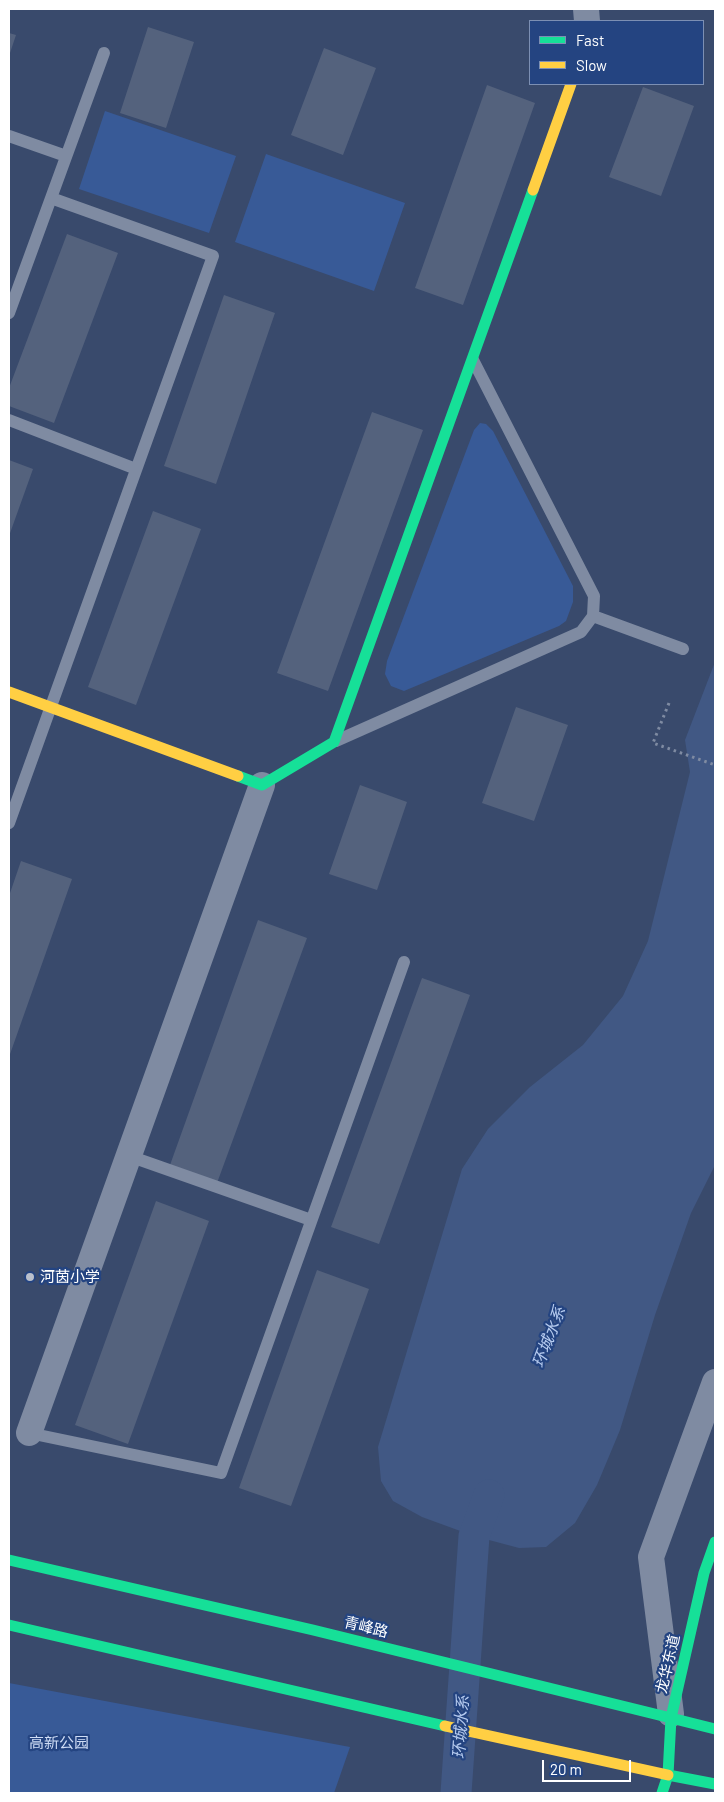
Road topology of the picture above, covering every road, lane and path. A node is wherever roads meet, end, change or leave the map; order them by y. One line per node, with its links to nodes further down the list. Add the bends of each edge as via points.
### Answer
1 (104, 53): 4 (lane)
2 (571, 85): 7 (main road)
3 (9, 136): 4 (lane)
4 (66, 156): 5 (lane)
5 (51, 198): 6 (lane); 9 (lane, via 213,256)
6 (9, 313)
7 (472, 358): 10 (lane, via 594,596); 15 (main road)
8 (9, 420): 9 (lane)
9 (136, 469): 14 (lane)
10 (593, 616): 11 (lane); 15 (lane, via 581,632)
11 (683, 649)
12 (9, 692): 14 (main road)
13 (669, 702): 16 (path, via 653,743)
14 (50, 707): 17 (main road); 18 (lane)
15 (334, 742): 17 (main road)
16 (715, 765)
17 (262, 785): 20 (street)
18 (9, 823)
19 (404, 962): 21 (lane)
20 (129, 1156): 21 (lane); 23 (street)
21 (311, 1220): 23 (lane, via 221,1473)
22 (715, 1382): 27 (street, via 651,1557)
23 (29, 1433)
24 (715, 1542): 27 (main road, 龙华东道, via 704,1573)
25 (9, 1560): 27 (main road, 青峰路)
26 (9, 1625): 29 (main road, via 292,1692)
27 (671, 1718): 28 (main road, 青峰路); 29 (main road, 龙华东道)
28 (715, 1729)
29 (668, 1775): 30 (main road); 31 (main road, 龙华东道)
30 (711, 1780): 32 (main road)
31 (662, 1793)
32 (702, 1793)

